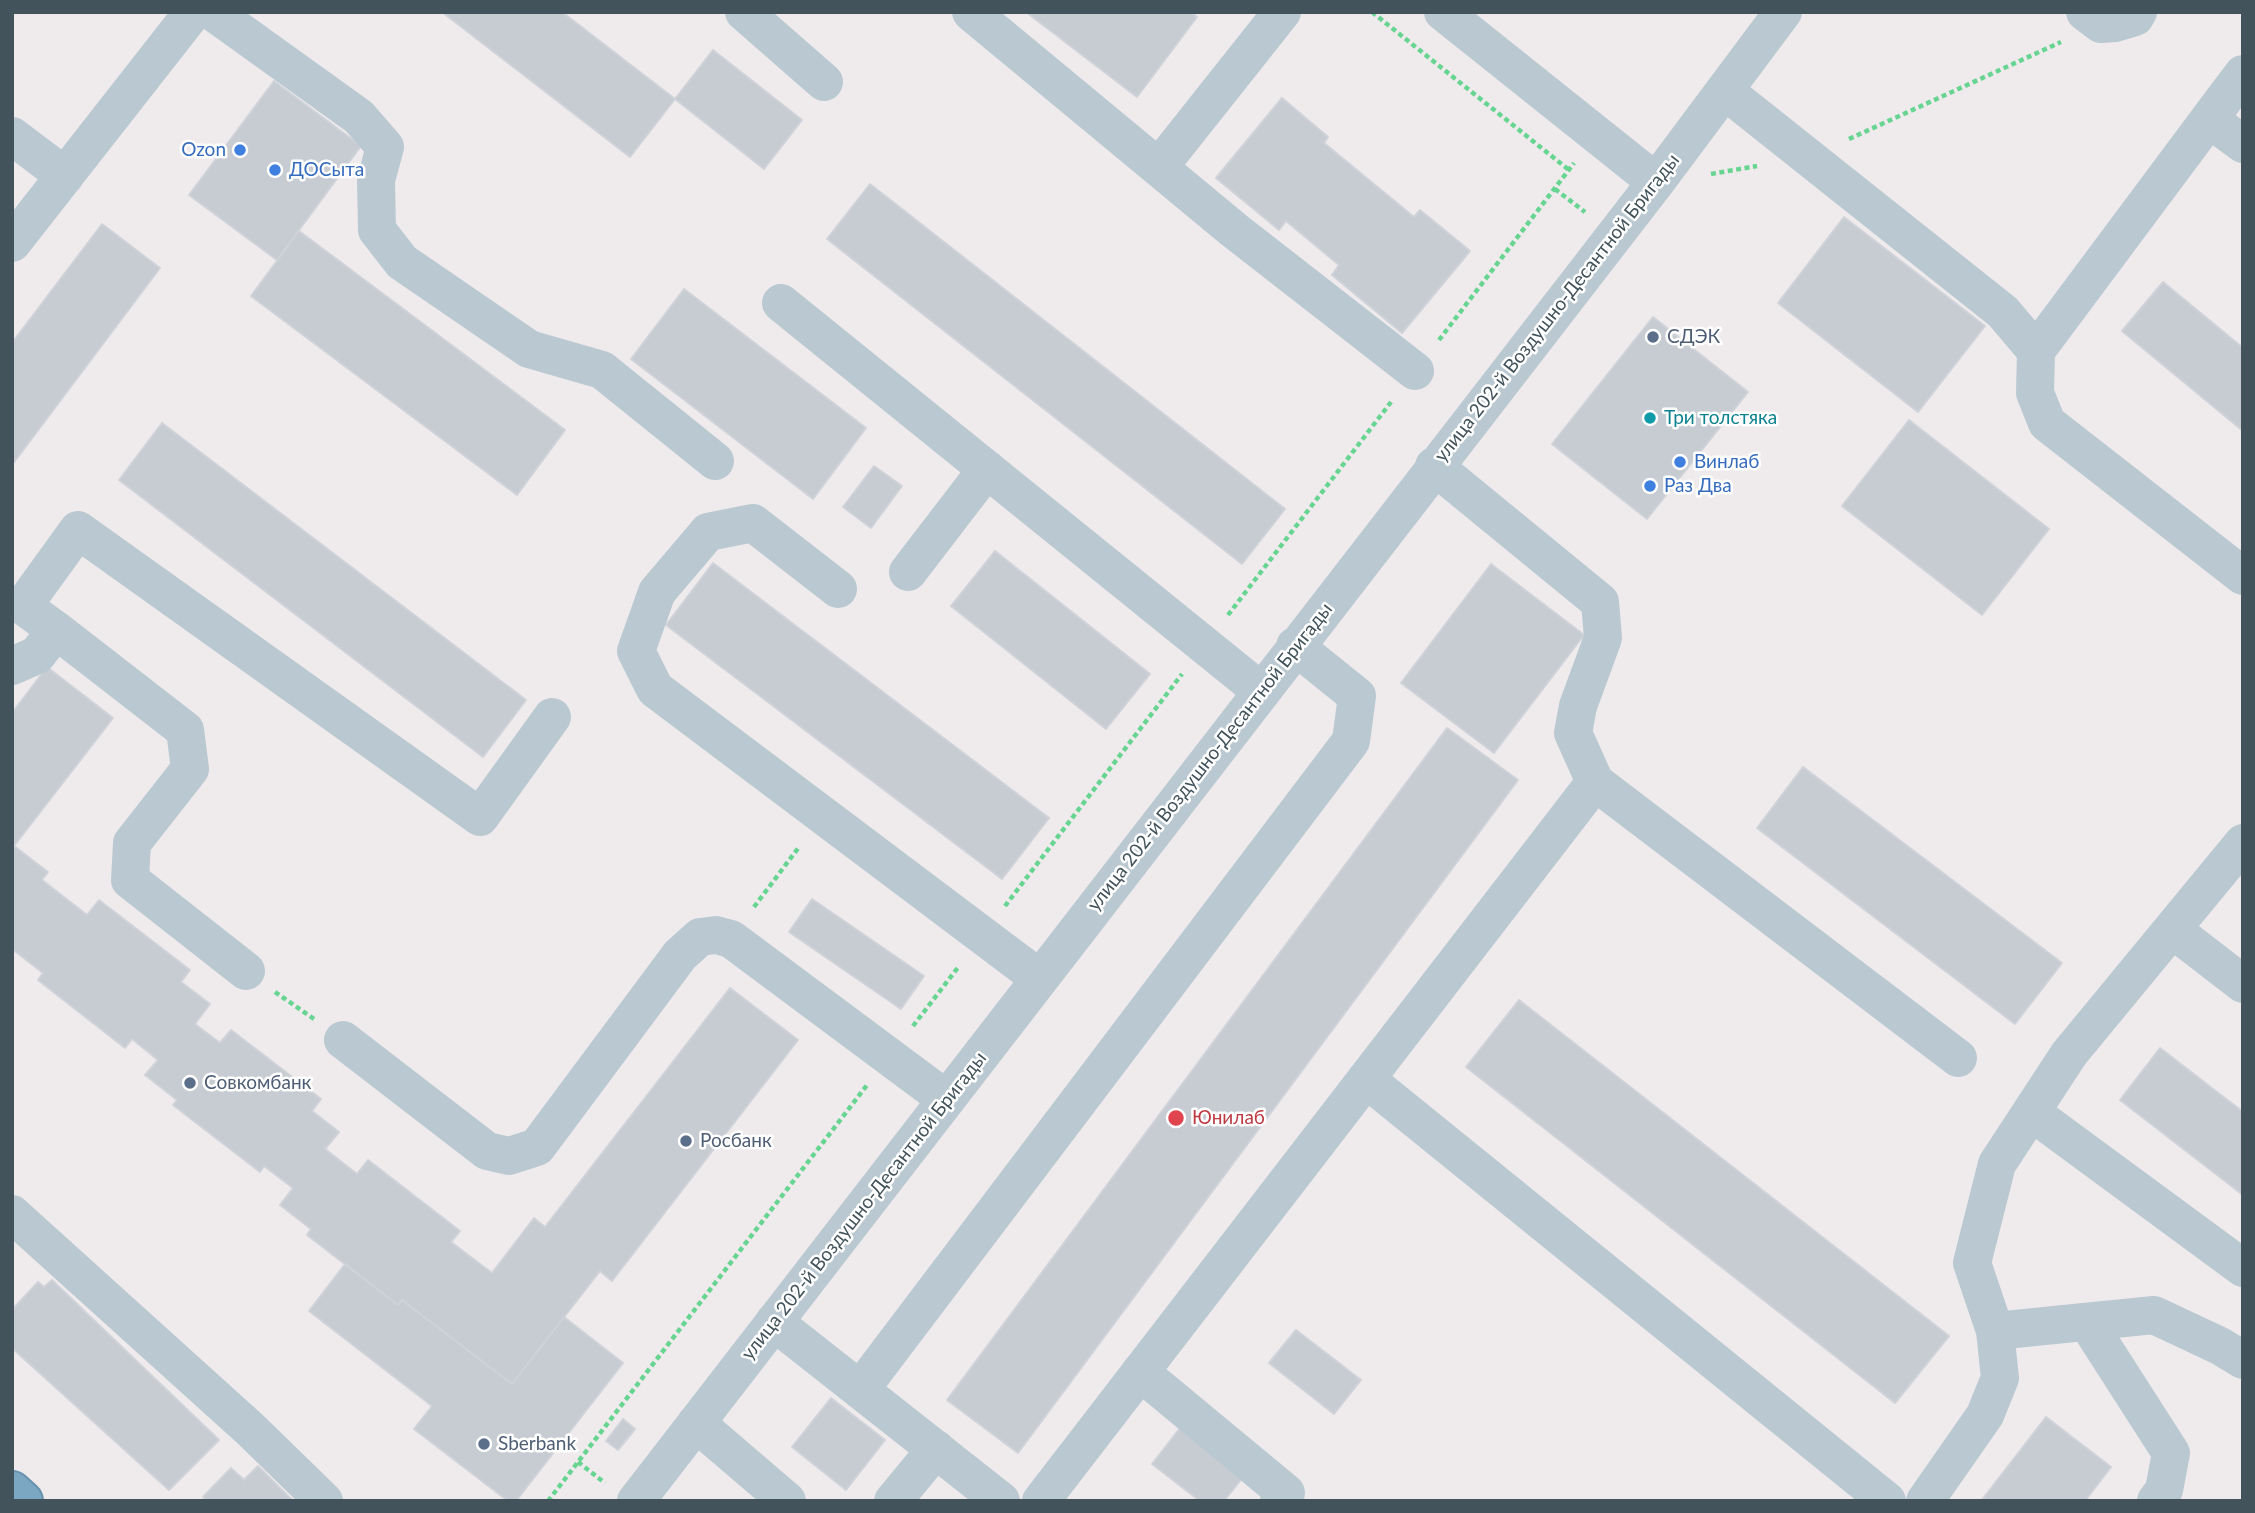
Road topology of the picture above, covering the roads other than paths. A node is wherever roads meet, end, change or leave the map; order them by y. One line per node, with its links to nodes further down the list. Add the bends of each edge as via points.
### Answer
1 (193, 12): 17 (street)
2 (213, 12): 23 (street, via 359,117 385,146 376,180 377,230 402,262 529,349 602,370)
3 (744, 12): 11 (street)
4 (971, 12): 16 (street)
5 (1283, 12): 16 (street)
6 (1443, 12): 18 (street)
7 (1783, 12): 12 (street, улица 202-й Воздушно-Десантной Бригады)
8 (2138, 12): 9 (street, via 2115,23)
9 (2093, 18)
10 (2243, 74): 13 (street)
11 (824, 82)
12 (1725, 91): 18 (street, улица 202-й Воздушно-Десантной Бригады); 21 (street, via 2003,312)
13 (2209, 119): 15 (street); 21 (street)
14 (12, 136): 17 (street)
15 (2243, 144)
16 (1159, 167): 22 (street)
17 (65, 176): 19 (street)
18 (1656, 182): 24 (street, улица 202-й Воздушно-Десантной Бригады)
19 (16, 229)
20 (781, 303): 25 (street)
21 (2036, 351): 27 (street, via 2035,393 2047,423)
22 (1415, 371)
23 (715, 461)
24 (1434, 466): 30 (street, улица 202-й Воздушно-Десантной Бригады); 34 (street, via 1600,601 1604,638 1578,706 1573,733)
25 (986, 469): 26 (street); 32 (street)
26 (908, 572)
27 (2243, 576)
28 (838, 589): 38 (street, via 753,523 708,532 657,592 636,651 655,689)
29 (56, 630): 31 (street, via 37,655); 33 (street, via 23,606 78,530 480,817); 37 (street, via 185,730 190,769 132,843 130,880)
30 (1295, 646): 32 (street, улица 202-й Воздушно-Десантной Бригады); 52 (street, via 1357,696 1350,741)
31 (12, 666)
32 (1261, 691): 38 (street, улица 202-й Воздушно-Десантной Бригады)
33 (552, 717)
34 (1595, 782): 41 (street); 42 (street)
35 (2243, 843): 36 (street)
36 (2173, 930): 39 (street); 44 (street, via 2069,1054)
37 (246, 971)
38 (1040, 978): 43 (street, улица 202-й Воздушно-Десантной Бригады)
39 (2243, 984)
40 (343, 1040): 43 (street, via 487,1151 509,1156 537,1147 680,955 700,937 716,935 731,939)
41 (1958, 1058)
42 (1366, 1079): 51 (street); 64 (street)
43 (946, 1099): 47 (street, улица 202-й Воздушно-Десантной Бригады)
44 (2031, 1112): 46 (street); 49 (street, via 1997,1164 1972,1263)
45 (12, 1214): 57 (street)
46 (2243, 1268)
47 (774, 1322): 52 (street); 53 (street, улица 202-й Воздушно-Десантной Бригады)
48 (2087, 1322): 49 (street); 50 (street, via 2154,1315); 66 (street, via 2171,1453 2164,1490)
49 (1995, 1331): 65 (street, via 2000,1378 1985,1415)
50 (2243, 1360)
51 (1140, 1372): 62 (street); 63 (street, via 1286,1493)
52 (860, 1390): 54 (street)
53 (696, 1423): 58 (street, улица 202-й Воздушно-Десантной Бригады); 59 (street)
54 (936, 1449): 60 (street); 61 (street)
55 (12, 1491): 56 (highway)
56 (23, 1501)
57 (324, 1501)
58 (636, 1501)
59 (786, 1501)
60 (892, 1501)
61 (1001, 1501)
62 (1041, 1501)
63 (1279, 1501)
64 (1887, 1501)
65 (1925, 1501)
66 (2156, 1501)

